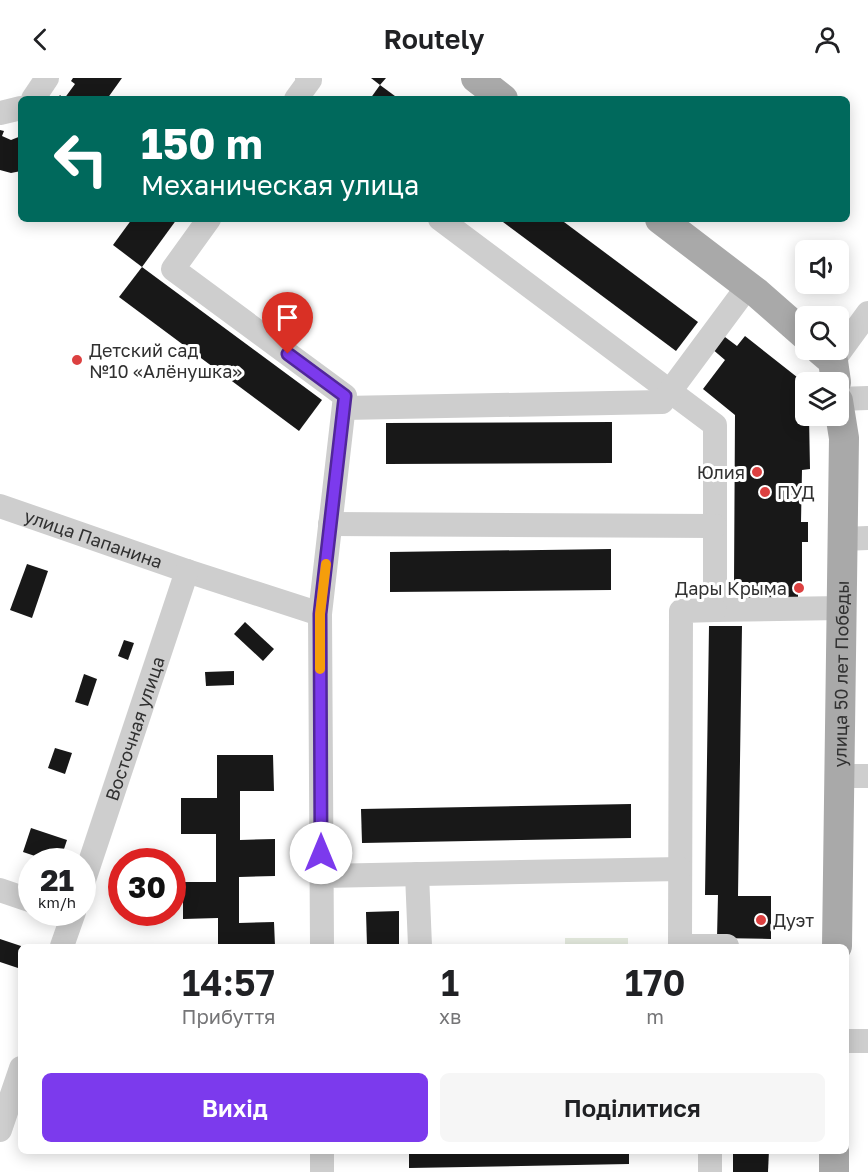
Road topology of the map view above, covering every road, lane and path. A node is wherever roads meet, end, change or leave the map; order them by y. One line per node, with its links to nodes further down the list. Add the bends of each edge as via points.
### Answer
1 (47, 78): 4 (street)
2 (307, 78): 5 (street, via 310,80)
3 (476, 78): 6 (main road)
4 (35, 96)
5 (299, 96)
6 (499, 96)
7 (18, 109): 8 (street)
8 (0, 113)
9 (207, 222): 19 (street, via 173,269 345,396)
10 (444, 222): 16 (street)
11 (664, 222): 12 (main road)
12 (748, 286): 14 (main road); 16 (street)
13 (868, 313): 15 (street)
14 (795, 327)
15 (830, 364)
16 (670, 392): 19 (street, via 662,402); 23 (street, via 715,425)
17 (868, 398): 18 (street)
18 (849, 399)
19 (344, 408): 22 (street)
20 (842, 426): 24 (main road, улица 50 лет Победы)
21 (0, 506): 25 (street, улица Папанина)
22 (330, 524): 23 (street); 28 (street)
23 (715, 526): 27 (street)
24 (855, 538): 26 (main road, улица 50 лет Победы)
25 (187, 571): 28 (street, улица Папанина); 30 (street, Восточная улица)
26 (842, 608): 27 (street); 29 (main road, улица 50 лет Победы)
27 (716, 610): 31 (street, via 681,611)
28 (320, 614): 33 (street)
29 (854, 776): 41 (main road, улица 50 лет Победы)
30 (95, 848)
31 (680, 869): 32 (street); 40 (street)
32 (417, 874): 33 (street); 39 (street)
33 (321, 876): 38 (street)
34 (0, 890): 35 (street)
35 (18, 896)
36 (67, 926): 37 (street)
37 (62, 944)
38 (322, 944)
39 (420, 944)
40 (680, 944)
41 (837, 944)
42 (849, 1041): 43 (street)
43 (868, 1041)
44 (18, 1077): 45 (street)
45 (0, 1130)
46 (322, 1154): 49 (street)
47 (710, 1154): 50 (street)
48 (834, 1154): 51 (main road)
49 (322, 1172)
50 (710, 1172)
51 (834, 1172)

